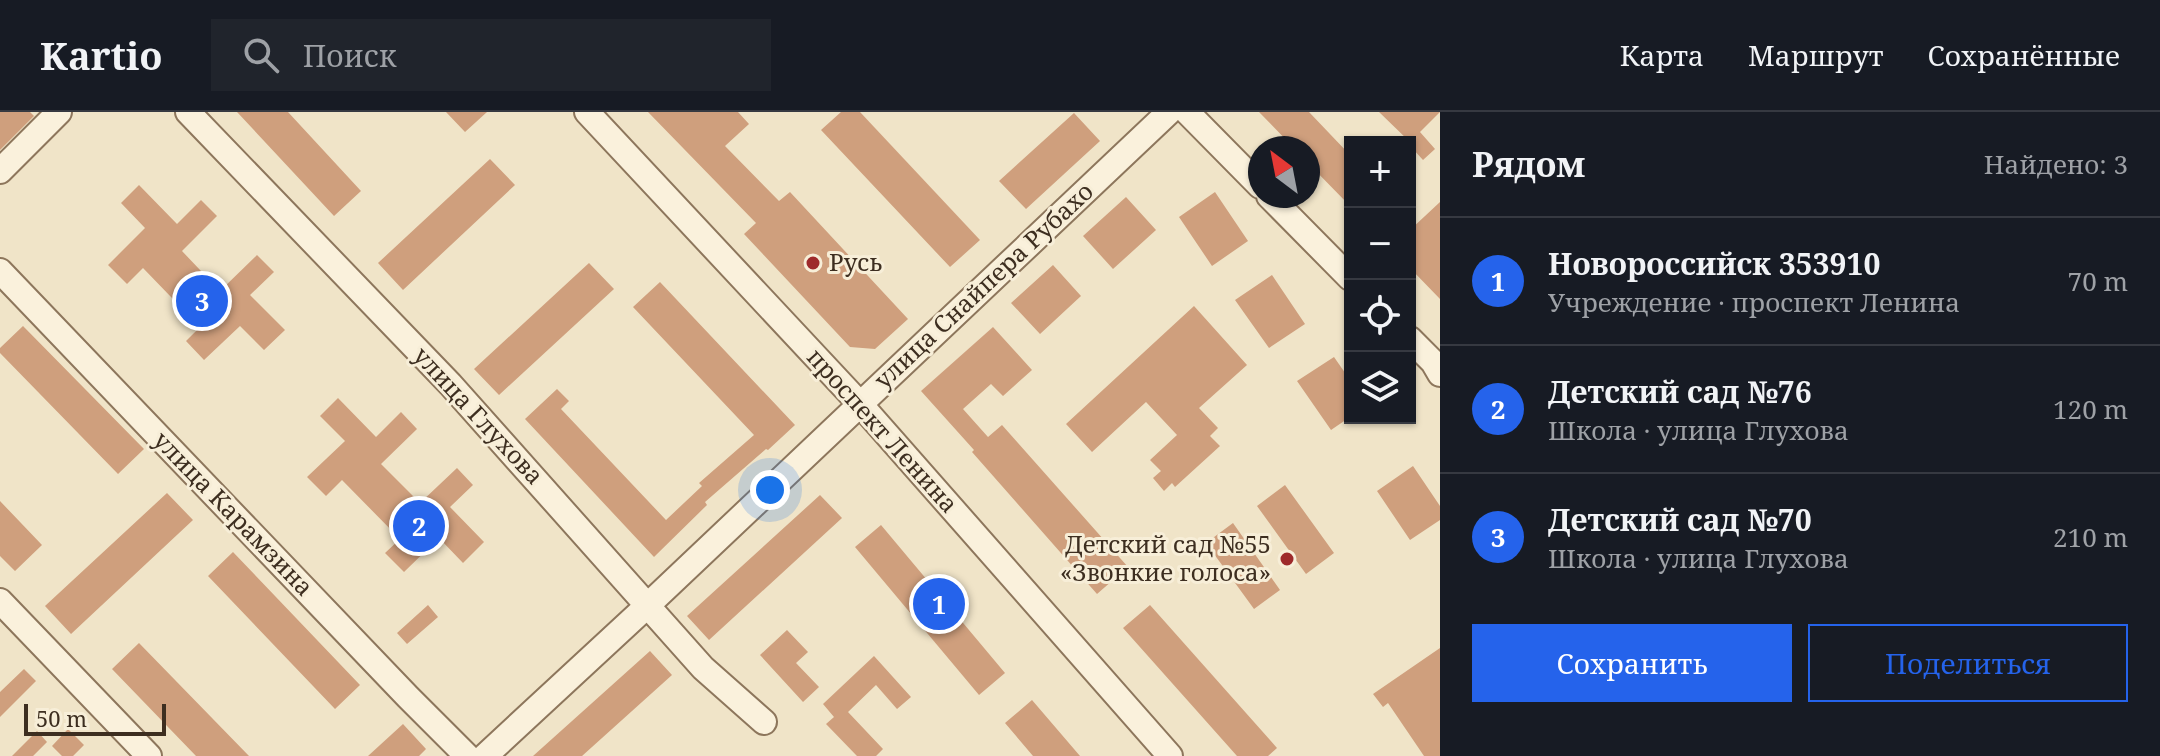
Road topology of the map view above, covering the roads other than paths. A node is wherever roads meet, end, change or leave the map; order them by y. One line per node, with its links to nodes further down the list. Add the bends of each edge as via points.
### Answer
1 (59, 112): 6 (street)
2 (188, 112): 15 (street, улица Глухова, via 450,384)
3 (587, 112): 13 (street, проспект Ленина)
4 (1169, 112): 13 (street, улица Снайпера Рубахо)
5 (1187, 112): 7 (street)
6 (0, 171)
7 (1248, 174)
8 (1281, 208): 10 (street)
9 (0, 271): 18 (street, улица Карамзина)
10 (1344, 272)
11 (1416, 344): 12 (street)
12 (1438, 364)
13 (860, 404): 15 (street, улица Снайпера Рубахо); 20 (street, проспект Ленина)
14 (0, 601): 17 (street)
15 (647, 606): 16 (street, улица Глухова, via 703,668); 19 (street, улица Снайпера Рубахо)
16 (764, 722)
17 (149, 756)
18 (467, 756)
19 (485, 756)
20 (1170, 756)

